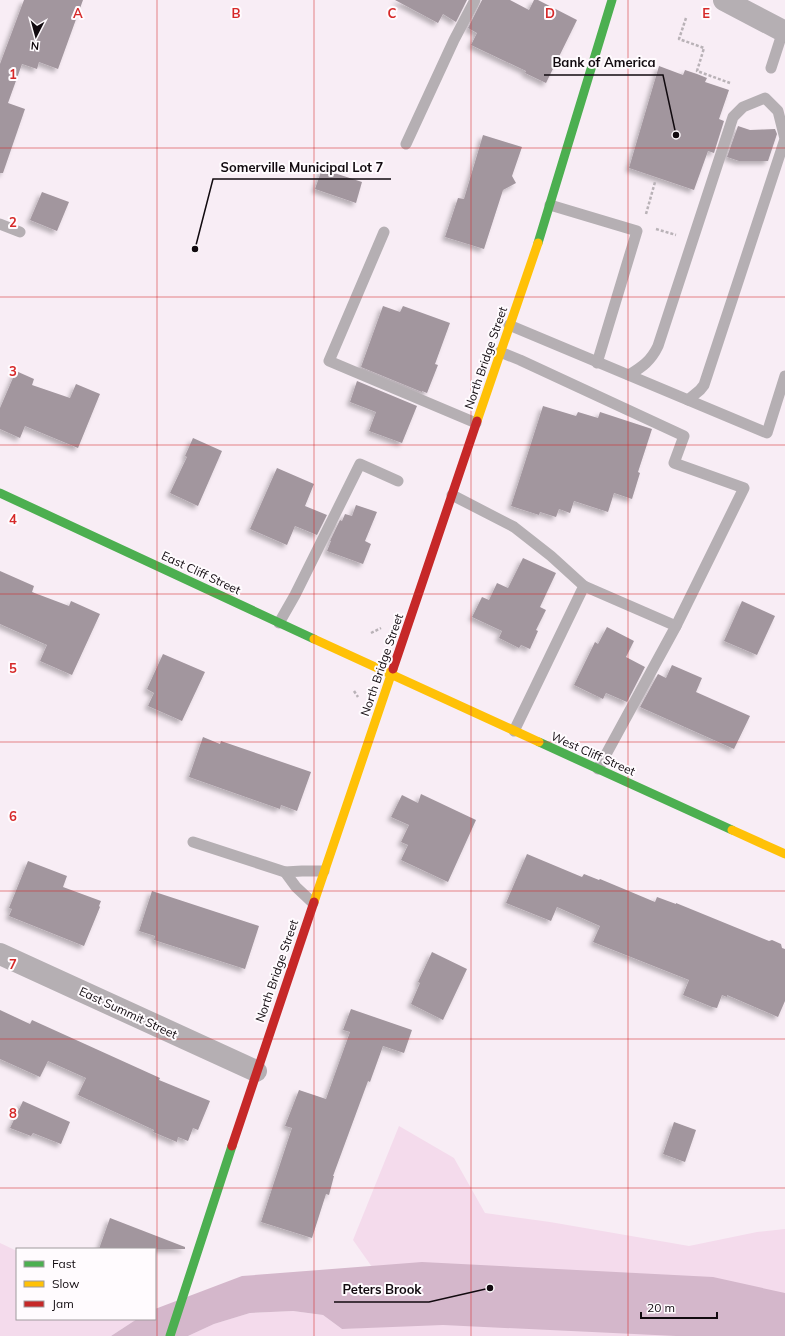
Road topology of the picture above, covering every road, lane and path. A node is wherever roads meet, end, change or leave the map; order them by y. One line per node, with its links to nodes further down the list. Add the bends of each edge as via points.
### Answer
1 (475, 0): 8 (lane)
2 (612, 0): 10 (street, North Bridge Street)
3 (724, 0): 5 (street)
4 (686, 18): 7 (path, via 679,39 704,48 697,72)
5 (784, 32): 6 (lane)
6 (771, 68)
7 (730, 83)
8 (406, 144)
9 (655, 182): 11 (path)
10 (550, 205): 15 (street, North Bridge Street); 17 (lane, via 637,231)
11 (645, 217)
12 (0, 224): 13 (lane)
13 (20, 232)
14 (384, 232): 21 (lane, via 329,361)
15 (509, 325): 16 (street, North Bridge Street); 17 (lane)
16 (500, 352): 21 (street, North Bridge Street); 27 (lane, via 684,436 674,463 744,488)
17 (597, 362): 18 (lane)
18 (628, 375): 20 (lane); 20 (lane, via 653,356 658,346 733,116 743,107 765,98 778,111 785,140 704,385)
19 (785, 376): 20 (lane, via 767,433)
20 (688, 400)
21 (476, 423): 24 (street, North Bridge Street)
22 (398, 481): 26 (lane, via 360,464)
23 (0, 493): 26 (street, East Cliff Street)
24 (452, 495): 25 (lane, via 514,527); 30 (street, North Bridge Street)
25 (584, 586): 27 (lane); 31 (lane)
26 (280, 623): 30 (street, East Cliff Street)
27 (676, 626): 32 (lane)
28 (383, 627): 29 (path)
29 (371, 633)
30 (391, 675): 31 (street, West Cliff Street); 35 (street, North Bridge Street)
31 (514, 731): 32 (street, West Cliff Street)
32 (598, 769): 34 (street, West Cliff Street)
33 (192, 842): 36 (lane)
34 (785, 854)
35 (324, 871): 36 (lane); 37 (street, North Bridge Street)
36 (286, 872): 37 (lane, via 296,887)
37 (314, 903): 39 (street, North Bridge Street)
38 (0, 954): 39 (street, East Summit Street)
39 (256, 1071): 40 (street, North Bridge Street)
40 (170, 1336)

